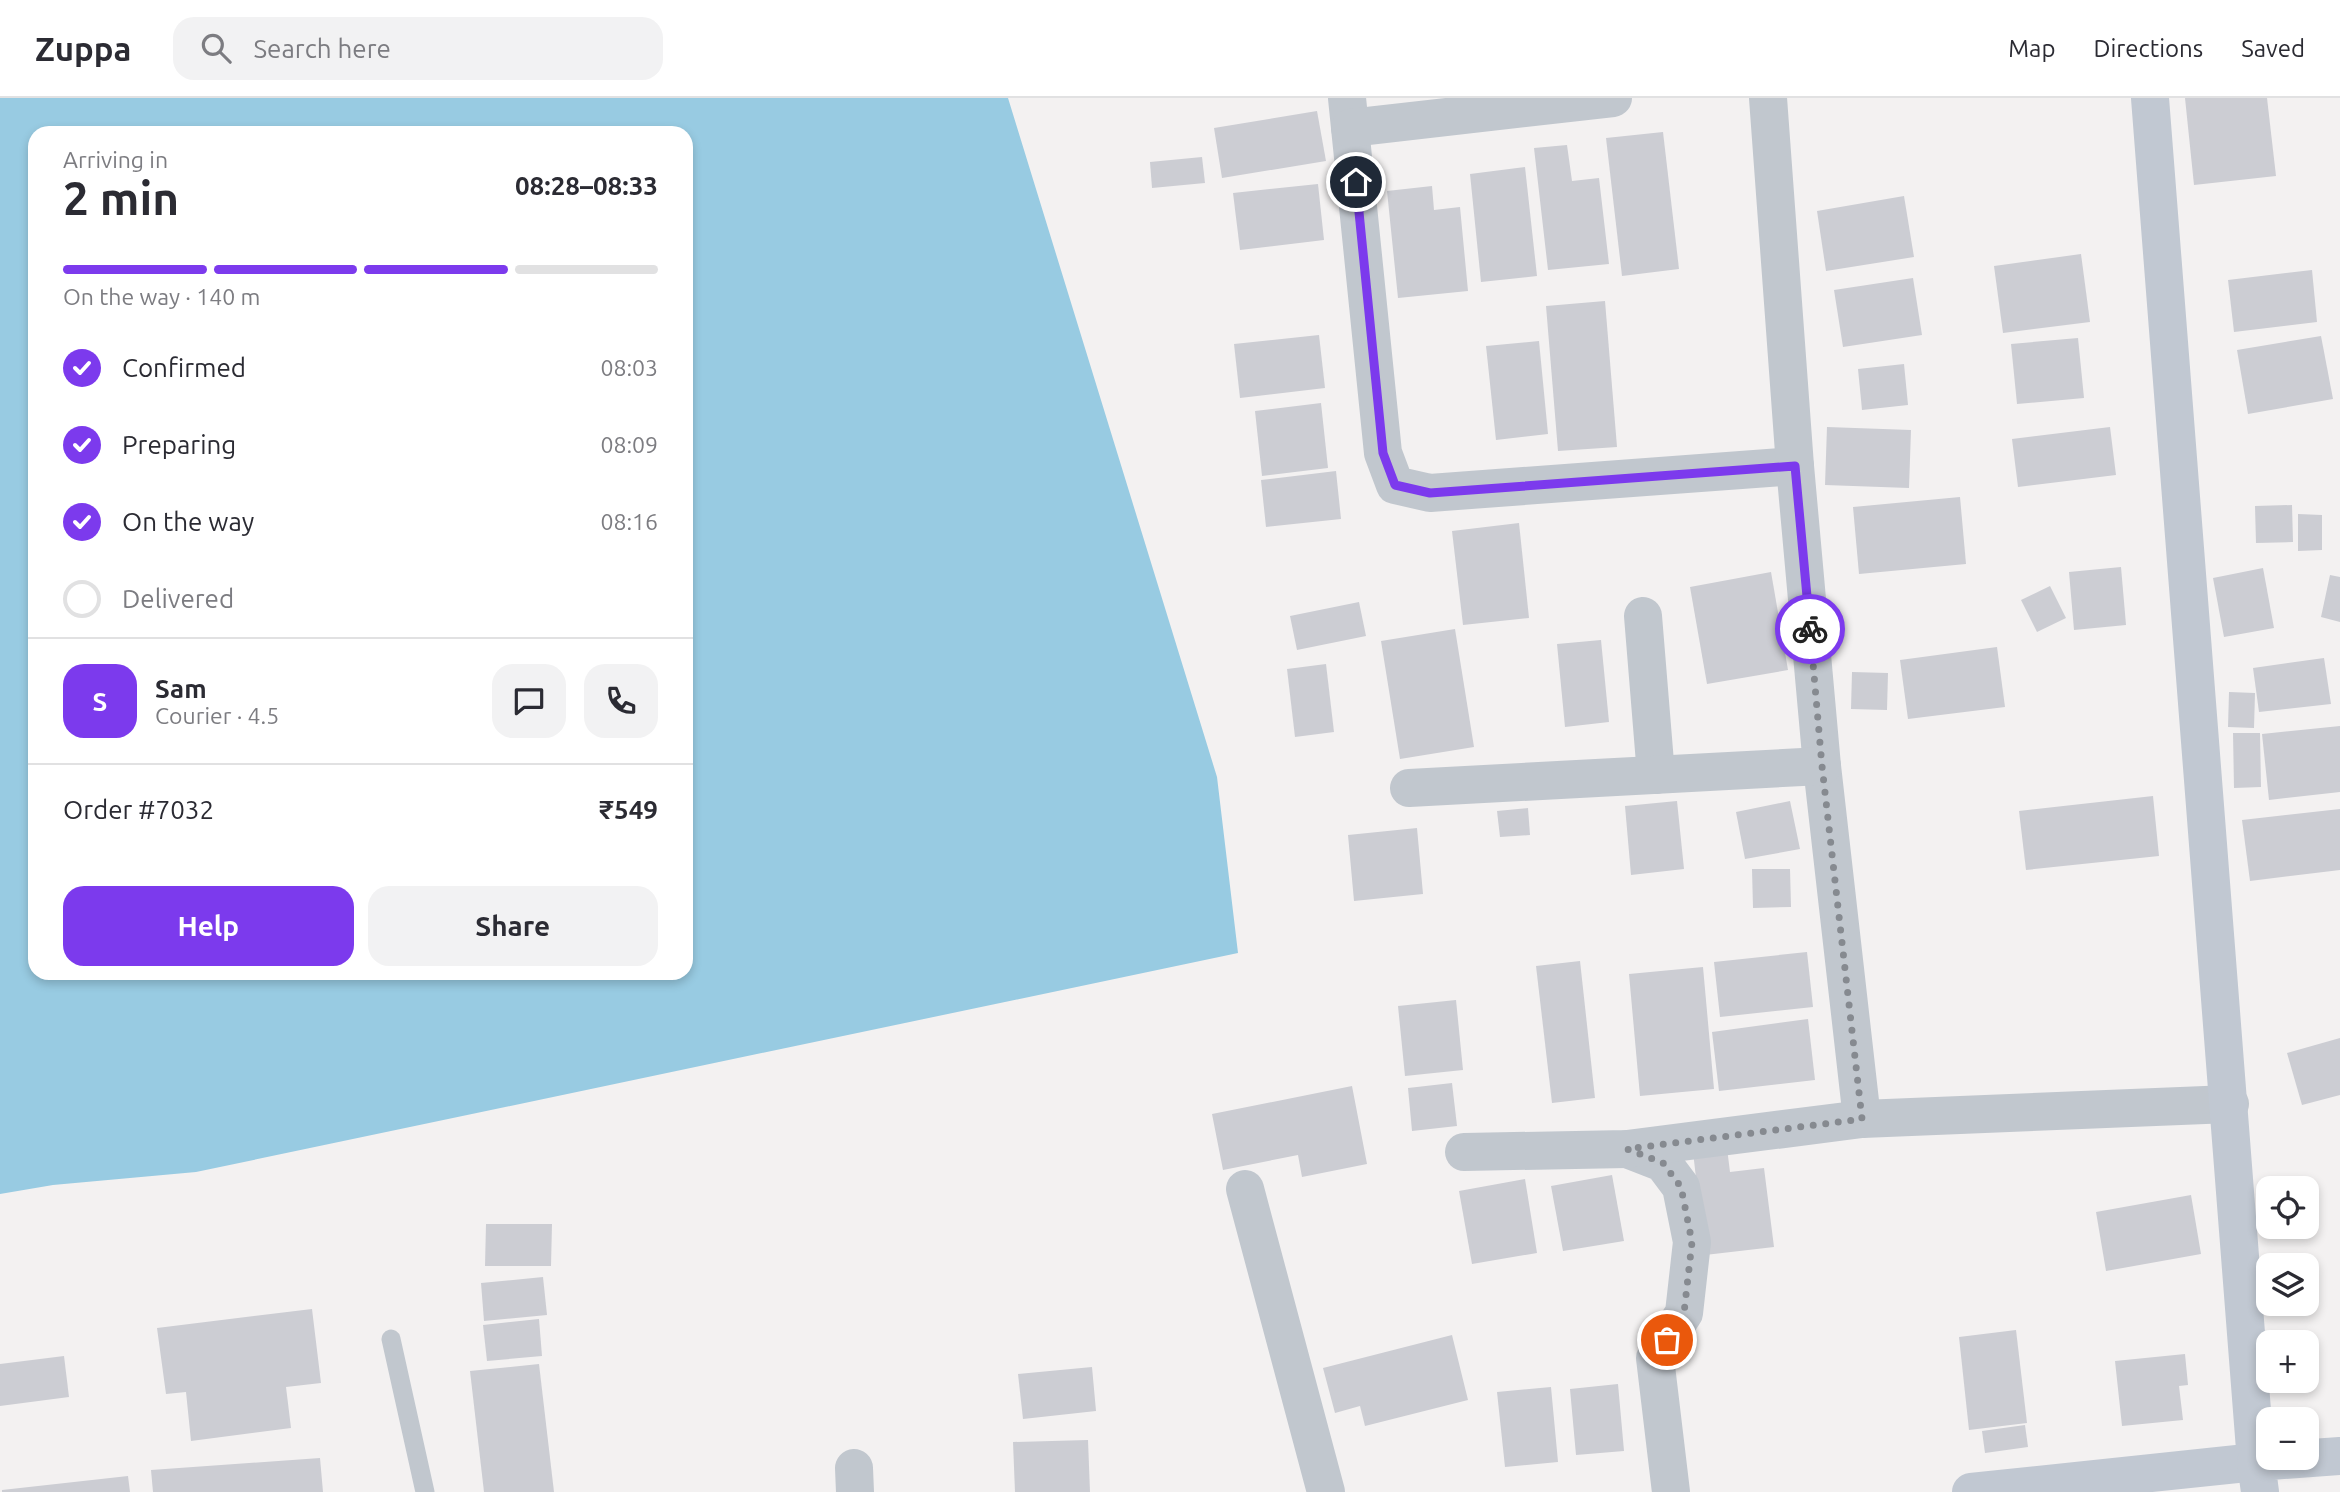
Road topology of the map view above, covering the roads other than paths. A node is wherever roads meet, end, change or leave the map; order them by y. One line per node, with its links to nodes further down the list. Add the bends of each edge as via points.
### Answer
1 (1613, 98): 4 (street)
2 (1768, 98): 5 (street)
3 (2150, 98): 10 (street)
4 (1349, 113): 5 (street, via 1383,453 1395,485 1430,493)
5 (1795, 466): 7 (street)
6 (1643, 616): 8 (street)
7 (1822, 766): 8 (street); 11 (street)
8 (1657, 775): 9 (street)
9 (1409, 788)
10 (2230, 1104): 11 (street); 17 (street)
11 (1862, 1119): 12 (street)
12 (1627, 1149): 13 (street); 20 (street, via 1663,1163 1681,1187 1692,1242 1684,1313 1655,1359)
13 (1464, 1152)
14 (1245, 1189): 18 (street)
15 (391, 1339): 19 (lane)
16 (2340, 1456): 17 (street)
17 (2258, 1477): 21 (street)
18 (1316, 1490)
19 (425, 1492)
20 (1671, 1492)
21 (1971, 1492)

